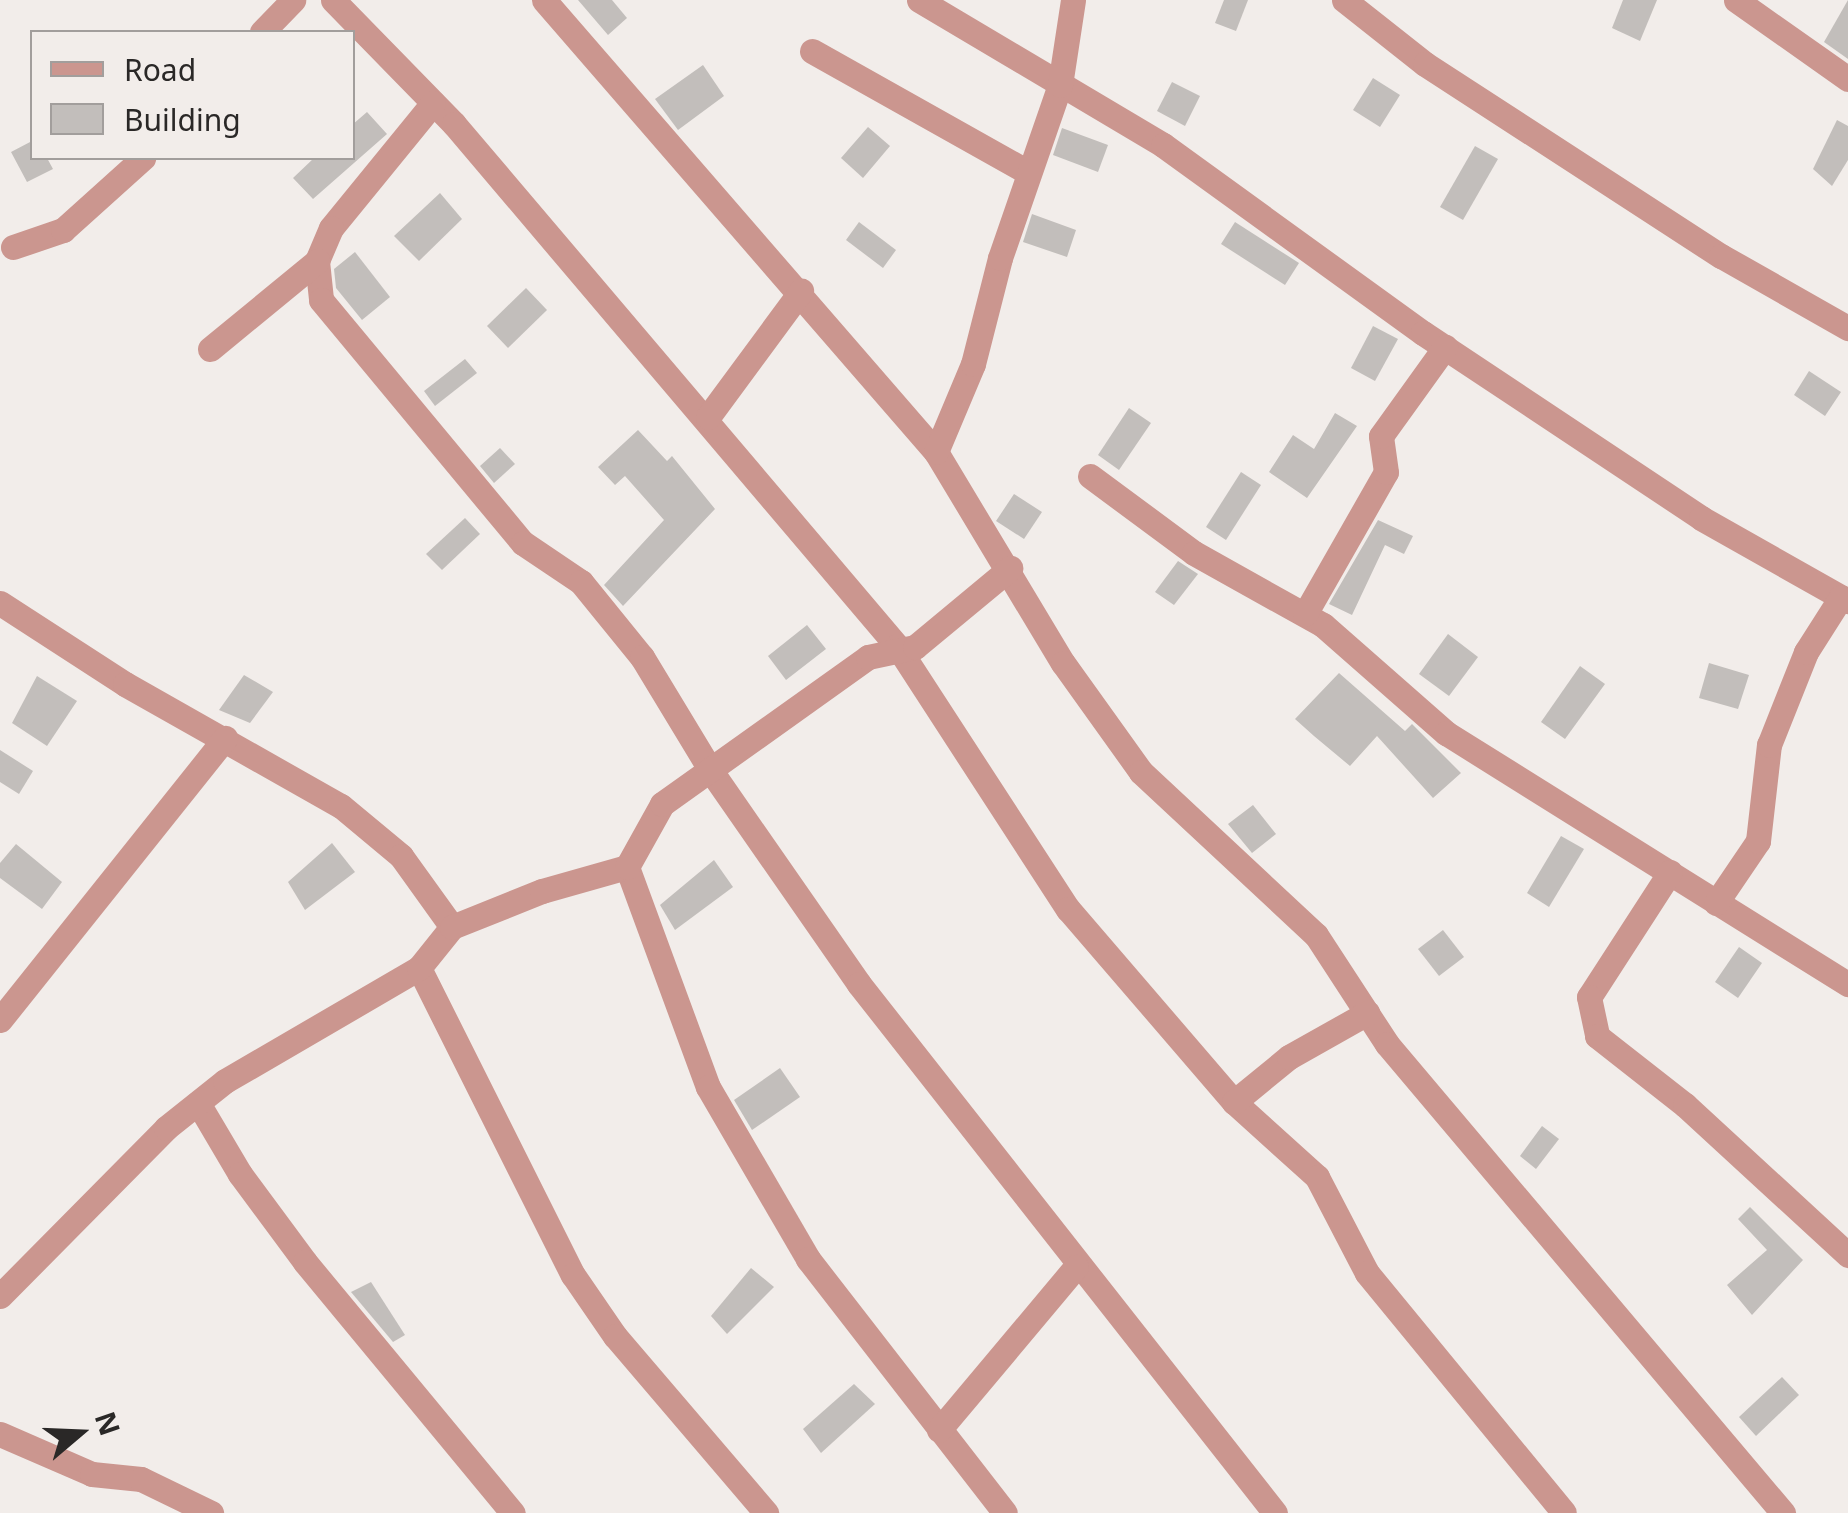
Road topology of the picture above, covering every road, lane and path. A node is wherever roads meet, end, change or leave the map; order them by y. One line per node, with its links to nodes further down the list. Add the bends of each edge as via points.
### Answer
1 (293, 0): 8 (street)
2 (333, 0): 12 (street)
3 (544, 0): 17 (street)
4 (918, 0): 11 (street)
5 (1073, 0): 11 (street)
6 (1344, 0): 18 (street, via 1424,64 1721,256)
7 (1736, 0): 10 (street)
8 (264, 30)
9 (812, 51): 14 (street)
10 (1848, 79)
11 (1060, 85): 14 (street); 19 (street, via 1163,145)
12 (433, 103): 16 (street, via 331,228); 21 (street)
13 (141, 160): 15 (street, via 64,230)
14 (1028, 172): 22 (street, via 974,364)
15 (13, 247)
16 (317, 261): 20 (street); 30 (street, via 318,290 334,320 523,542 581,582 642,657)
17 (801, 291): 21 (street); 22 (street)
18 (1848, 328)
19 (1445, 348): 25 (street, via 1701,518); 27 (street, via 1381,436 1386,472)
20 (210, 349)
21 (708, 417): 28 (street)
22 (936, 452): 24 (street)
23 (1090, 476): 27 (street, via 1194,553)
24 (1010, 568): 28 (street, via 914,646); 37 (street, via 1063,663 1141,772 1316,935)
25 (1844, 599): 33 (street, via 1806,652 1769,746 1758,840)
26 (0, 604): 29 (street)
27 (1304, 614): 32 (street, via 1446,733)
28 (897, 646): 30 (street, via 868,657); 39 (street, via 1068,909)
29 (224, 738): 34 (street, via 342,806 386,843); 38 (street)
30 (711, 771): 31 (street, via 662,804); 42 (street, via 859,984)
31 (626, 867): 34 (street); 44 (street, via 708,1087 808,1259)
32 (1670, 872): 33 (street); 41 (street, via 1589,997 1596,1036 1685,1105)
33 (1716, 903): 36 (street)
34 (452, 927): 35 (street)
35 (418, 968): 40 (street); 48 (street, via 573,1275 626,1349)
36 (1848, 984)
37 (1367, 1013): 39 (street, via 1288,1057); 52 (street)
38 (0, 1020)
39 (1234, 1102): 51 (street, via 1318,1177 1367,1274)
40 (198, 1103): 43 (street, via 97,1194); 47 (street, via 240,1174 306,1262)
41 (1848, 1255)
42 (1076, 1266): 44 (street); 50 (street)
43 (0, 1296)
44 (939, 1430): 49 (street)
45 (0, 1434): 46 (street, via 92,1474 141,1479)
46 (211, 1513)
47 (513, 1513)
48 (766, 1513)
49 (1005, 1513)
50 (1275, 1513)
51 (1564, 1513)
52 (1783, 1513)

